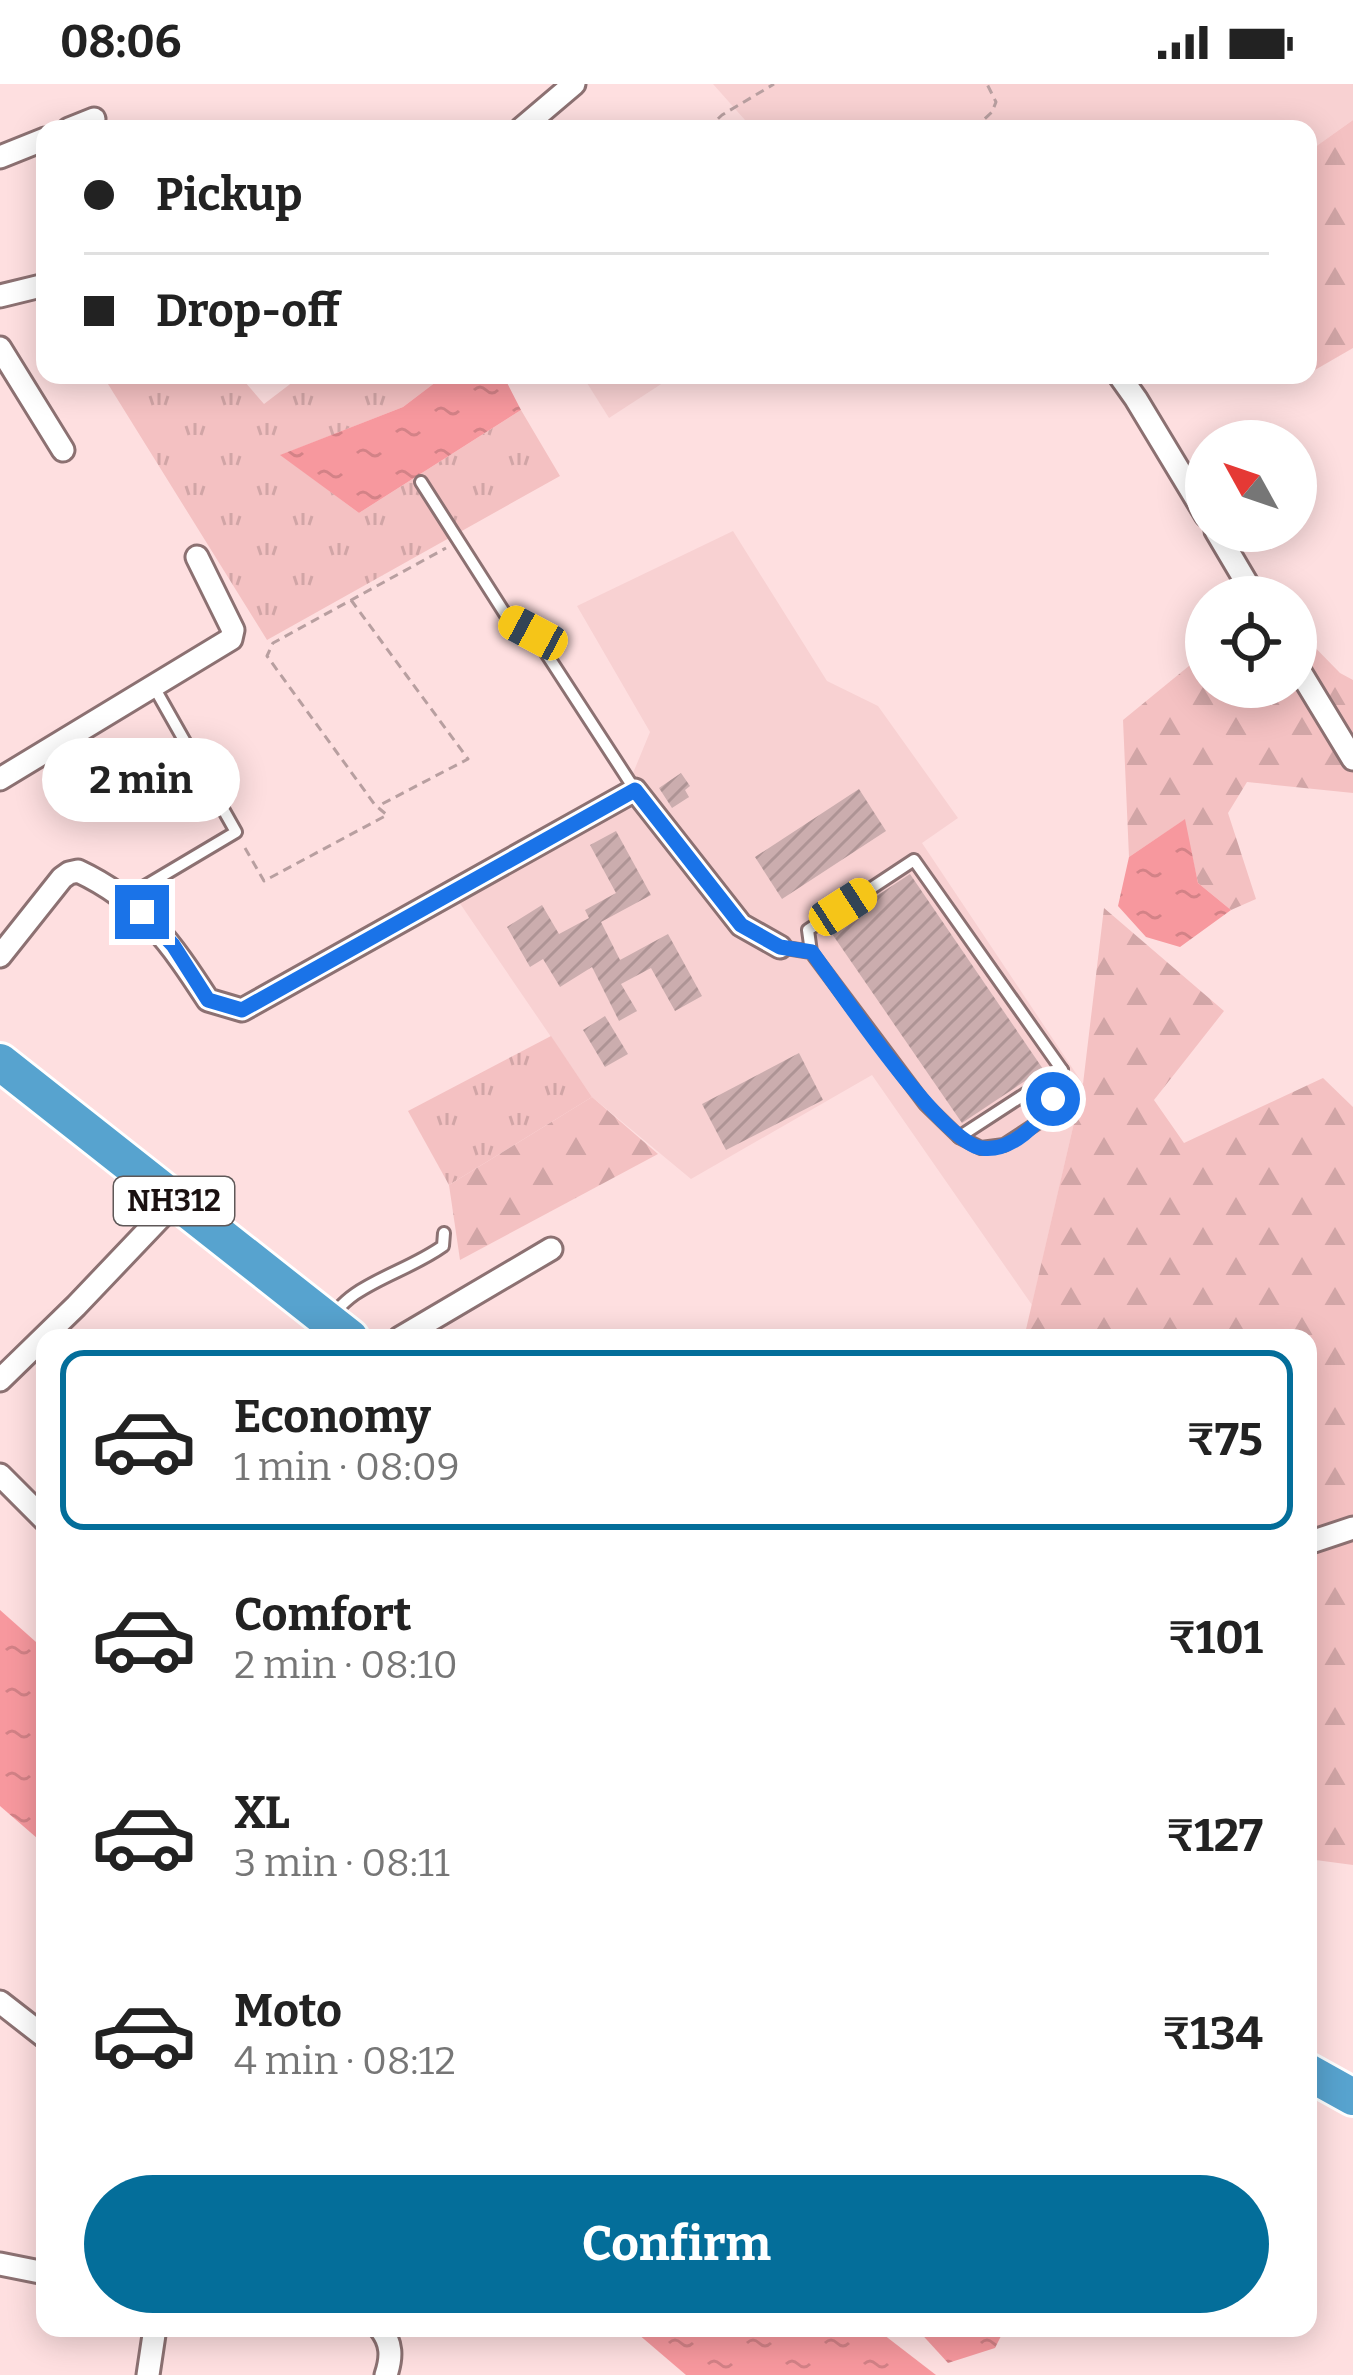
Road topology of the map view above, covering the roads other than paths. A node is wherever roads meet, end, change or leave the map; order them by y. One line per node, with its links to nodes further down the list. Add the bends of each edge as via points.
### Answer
1 (574, 84): 4 (street)
2 (94, 118): 3 (street)
3 (89, 120)
4 (532, 120)
5 (36, 143): 6 (street)
6 (0, 157)
7 (36, 287): 8 (street)
8 (0, 296)
9 (0, 348): 11 (street)
10 (1125, 384): 12 (street)
11 (63, 450)
12 (1185, 481)
13 (421, 482): 19 (lane, via 508,620 533,633)
14 (197, 557): 15 (street, via 233,635)
15 (154, 687): 18 (street); 20 (lane, via 236,832)
16 (1317, 700): 17 (street)
17 (1353, 759)
18 (0, 779)
19 (635, 790): 20 (street, via 242,1010 208,1000 173,945); 21 (street, via 741,925)
20 (125, 898): 23 (street, via 69,873)
21 (780, 947): 22 (lane)
22 (812, 952): 25 (lane, via 808,930 914,860); 26 (lane, via 925,1104)
23 (0, 956)
24 (0, 1062): 27 (highway, NH312)
25 (1062, 1070): 26 (lane); 26 (lane, via 1042,1120 1004,1145 981,1148)
26 (959, 1137)
27 (175, 1202): 30 (street); 31 (highway, NH312)
28 (444, 1233): 32 (lane, via 433,1253 356,1294)
29 (551, 1249): 33 (street)
30 (52, 1329)
31 (327, 1329)
32 (333, 1329)
33 (415, 1329)
34 (36, 1345): 35 (street)
35 (0, 1380)
36 (0, 1475): 37 (street)
37 (36, 1511)
38 (1353, 1528): 39 (street)
39 (1317, 1541)
40 (0, 2002): 41 (street)
41 (36, 2030)
42 (1317, 2077): 43 (highway)
43 (1353, 2097)
44 (0, 2264): 45 (street)
45 (36, 2271)
46 (153, 2337): 48 (street)
47 (387, 2337): 49 (street)
48 (148, 2375)
49 (386, 2375)

